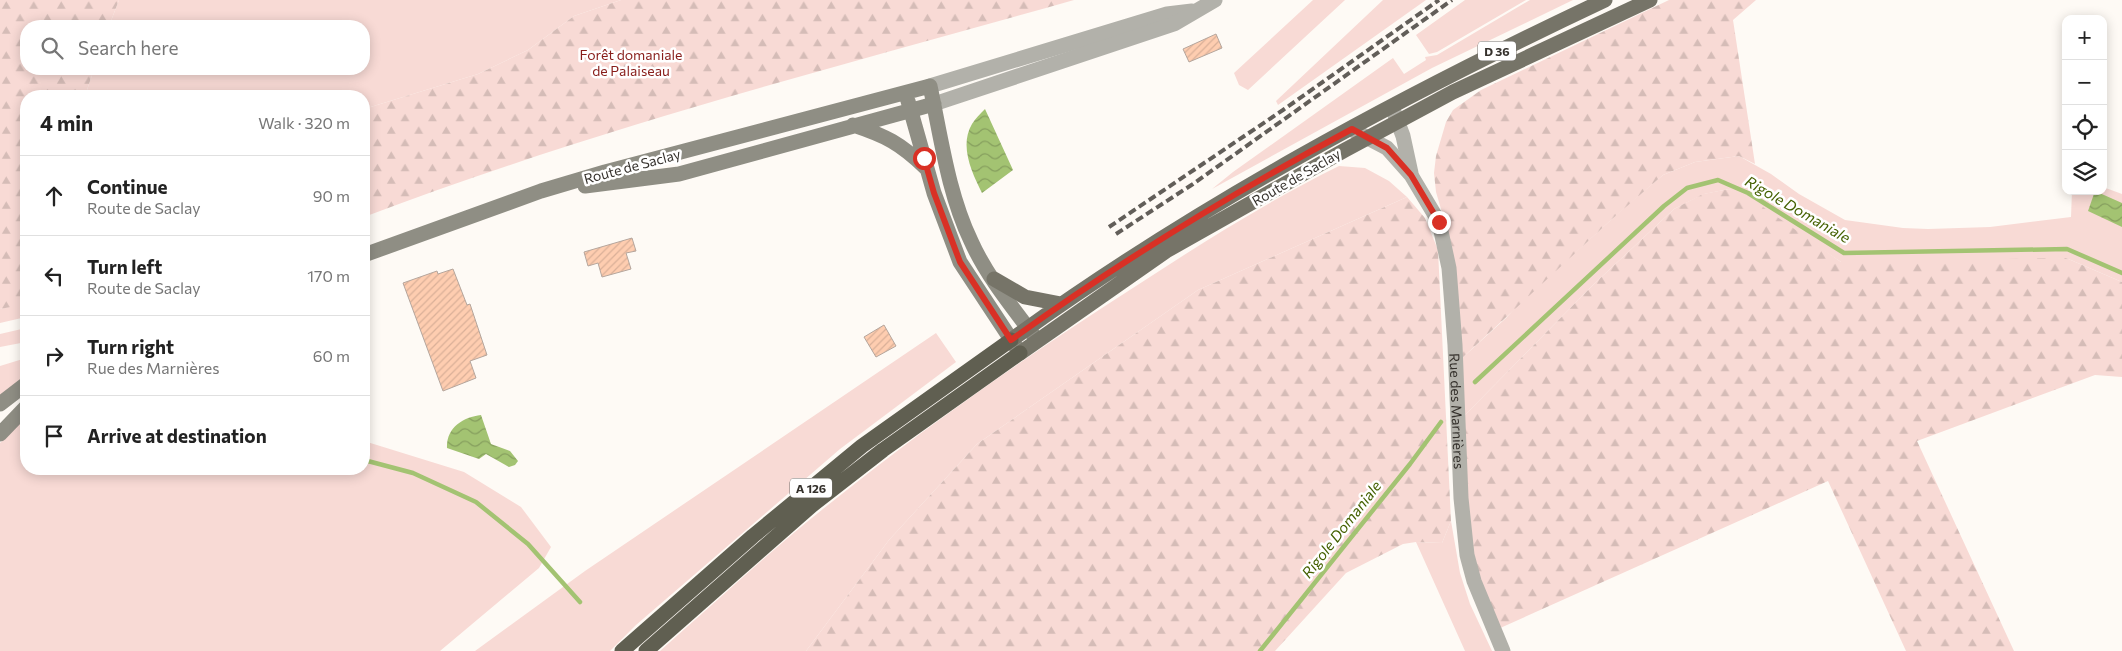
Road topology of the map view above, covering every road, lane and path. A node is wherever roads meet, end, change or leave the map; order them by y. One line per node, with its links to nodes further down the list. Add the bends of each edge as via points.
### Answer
1 (1215, 0): 4 (street)
2 (1605, 0): 8 (main road, Route de Saclay / D 36, via 1492,53)
3 (1650, 0): 10 (main road, Route de Saclay / D 36, via 1453,92)
4 (1199, 10): 5 (street, via 1167,14); 7 (street, via 1174,24)
5 (930, 86): 6 (main road, Route de Saclay); 7 (main road)
6 (906, 92): 9 (main road); 16 (main road, Route de Saclay)
7 (934, 104): 9 (main road); 18 (main road, via 941,145 964,225)
8 (1392, 107): 10 (street, Rue des Marnières); 12 (main road, Route de Saclay / D 36)
9 (910, 111): 11 (main road); 14 (main road)
10 (1398, 122): 13 (main road, Route de Saclay / D 36); 15 (street, Rue des Marnières)
11 (853, 125): 14 (main road, via 894,141); 16 (main road, via 679,174)
12 (1352, 129): 13 (street, Rue des Marnières); 19 (main road, Route de Saclay / D 36, via 1266,175)
13 (1368, 138): 15 (street, Rue des Marnières, via 1387,148); 20 (main road, Route de Saclay / D 36, via 1166,251)
14 (927, 169): 21 (main road, via 960,262)
15 (1411, 175): 29 (street, Rue des Marnières, via 1439,222 1446,250 1467,555 1474,581)
16 (541, 191): 17 (main road, Route de Saclay)
17 (370, 253)
18 (994, 279): 19 (main road, via 1025,297); 20 (main road)
19 (1061, 304): 20 (main road, Route de Saclay / D 36)
20 (1033, 334): 21 (main road, Route de Saclay / D 36); 22 (main road, Route de Saclay / D 36)
21 (1011, 340): 22 (main road); 27 (highway, A 126, via 862,446)
22 (1020, 352): 28 (highway, A 126, via 811,506)
23 (20, 389): 24 (main road)
24 (0, 404)
25 (20, 413): 26 (main road)
26 (0, 434)
27 (622, 651)
28 (646, 651)
29 (1503, 651)

